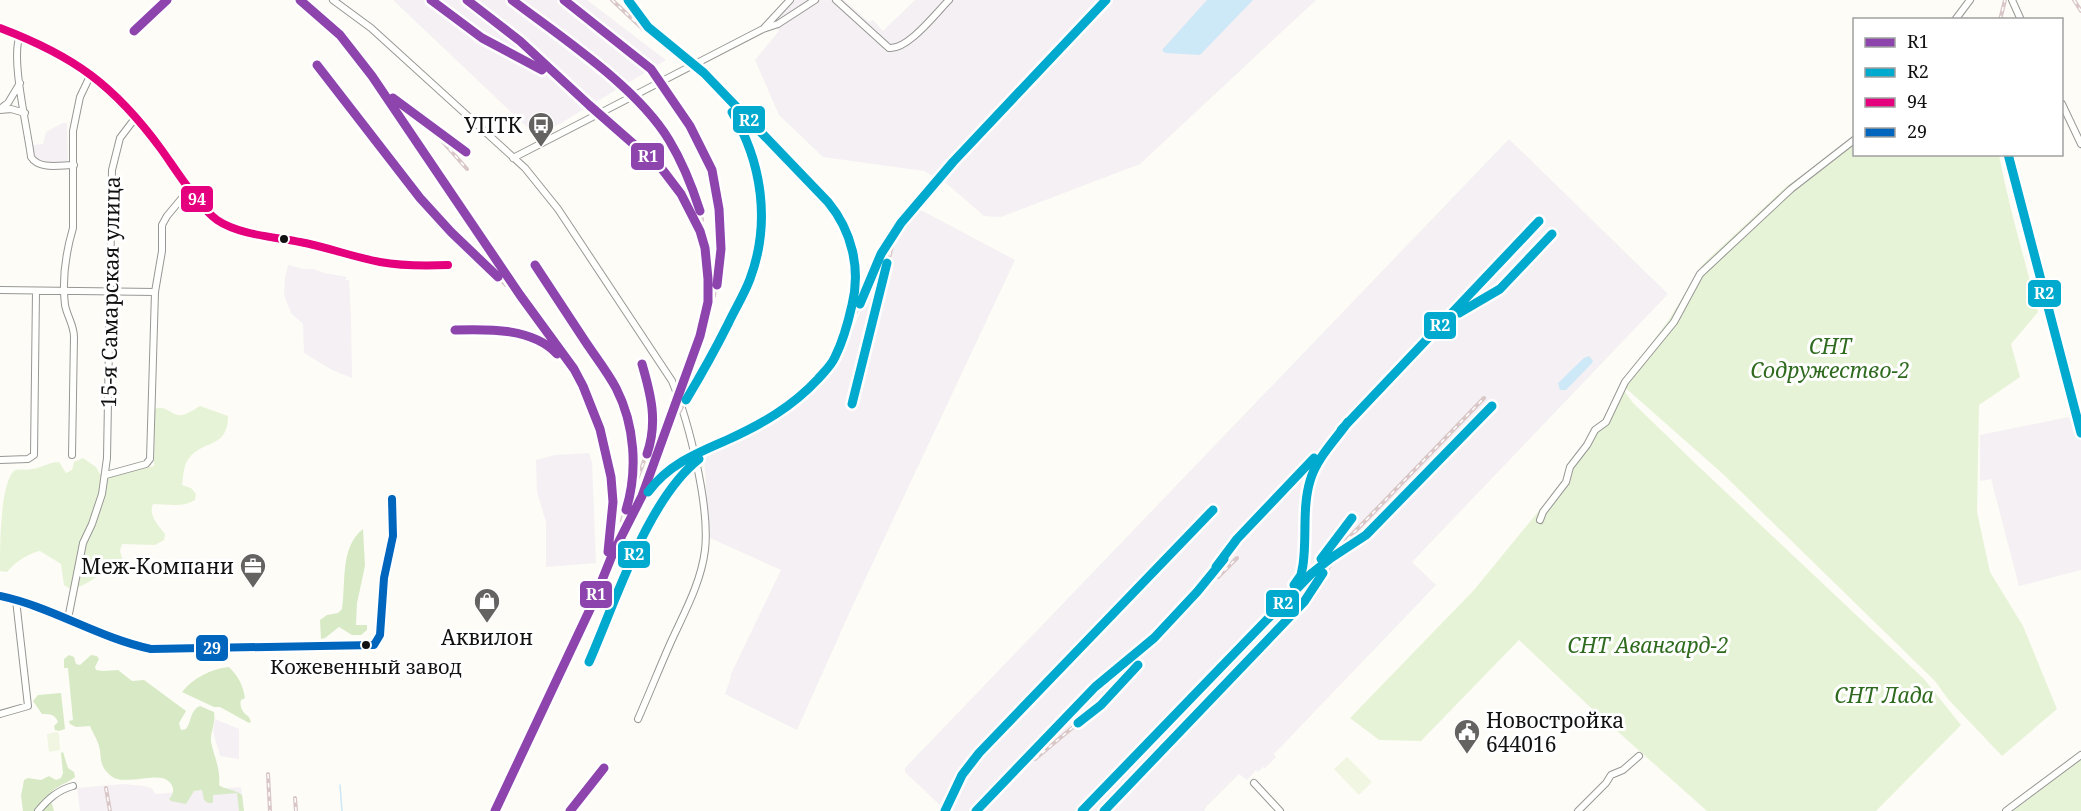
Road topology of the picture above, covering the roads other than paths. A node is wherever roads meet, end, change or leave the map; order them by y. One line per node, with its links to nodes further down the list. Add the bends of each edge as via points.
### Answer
1 (333, 0): 21 (street, via 371,28)
2 (790, 0): 11 (street)
3 (815, 0): 11 (street)
4 (836, 0): 5 (street, via 893,49 911,38)
5 (949, 0)
6 (1970, 0): 8 (street)
7 (2012, 0): 9 (street)
8 (1956, 18)
9 (2020, 18)
10 (0, 28): 12 (street)
11 (763, 29): 21 (street)
12 (20, 36): 13 (street); 14 (street)
13 (91, 74): 18 (street); 22 (street, via 80,97 73,131)
14 (20, 82): 16 (street); 17 (street)
15 (2063, 108): 20 (street)
16 (0, 109): 17 (street)
17 (25, 113): 22 (street, via 35,162)
18 (136, 117): 23 (street); 28 (street, 15-я Самарская улица, via 120,138 112,170)
19 (1853, 141): 34 (street, via 1782,196 1700,274 1674,322 1625,382 1606,422 1595,430 1576,458 1566,482)
20 (2081, 144)
21 (513, 159): 39 (street, via 525,168 558,210 672,381 691,438 702,500 705,550 691,597)
22 (74, 165): 27 (street, via 73,228)
23 (192, 191): 24 (street, via 218,221 272,238 381,262); 29 (street, via 163,221)
24 (448, 265)
25 (0, 290): 26 (street)
26 (36, 291): 27 (street); 31 (street, via 33,457)
27 (64, 292): 28 (street); 30 (street, via 74,328)
28 (109, 292): 29 (street); 32 (street, 15-я Самарская улица)
29 (155, 292): 32 (street, via 150,459 146,464)
30 (72, 454)
31 (0, 460)
32 (106, 475): 37 (street, 15-я Самарская улица, via 83,543)
33 (392, 499): 37 (street, via 393,536 384,578 380,635 374,645 151,649)
34 (1540, 520)
35 (0, 596): 36 (street)
36 (15, 600): 37 (street); 38 (street, via 28,706)
37 (68, 619)
38 (0, 714)
39 (638, 719)
40 (2081, 755): 47 (street)
41 (1639, 756): 46 (street, via 1611,775)
42 (1254, 783): 45 (street)
43 (73, 786): 44 (street, via 53,795)
44 (38, 811)
45 (1280, 811)
46 (1578, 811)
47 (2006, 811)

